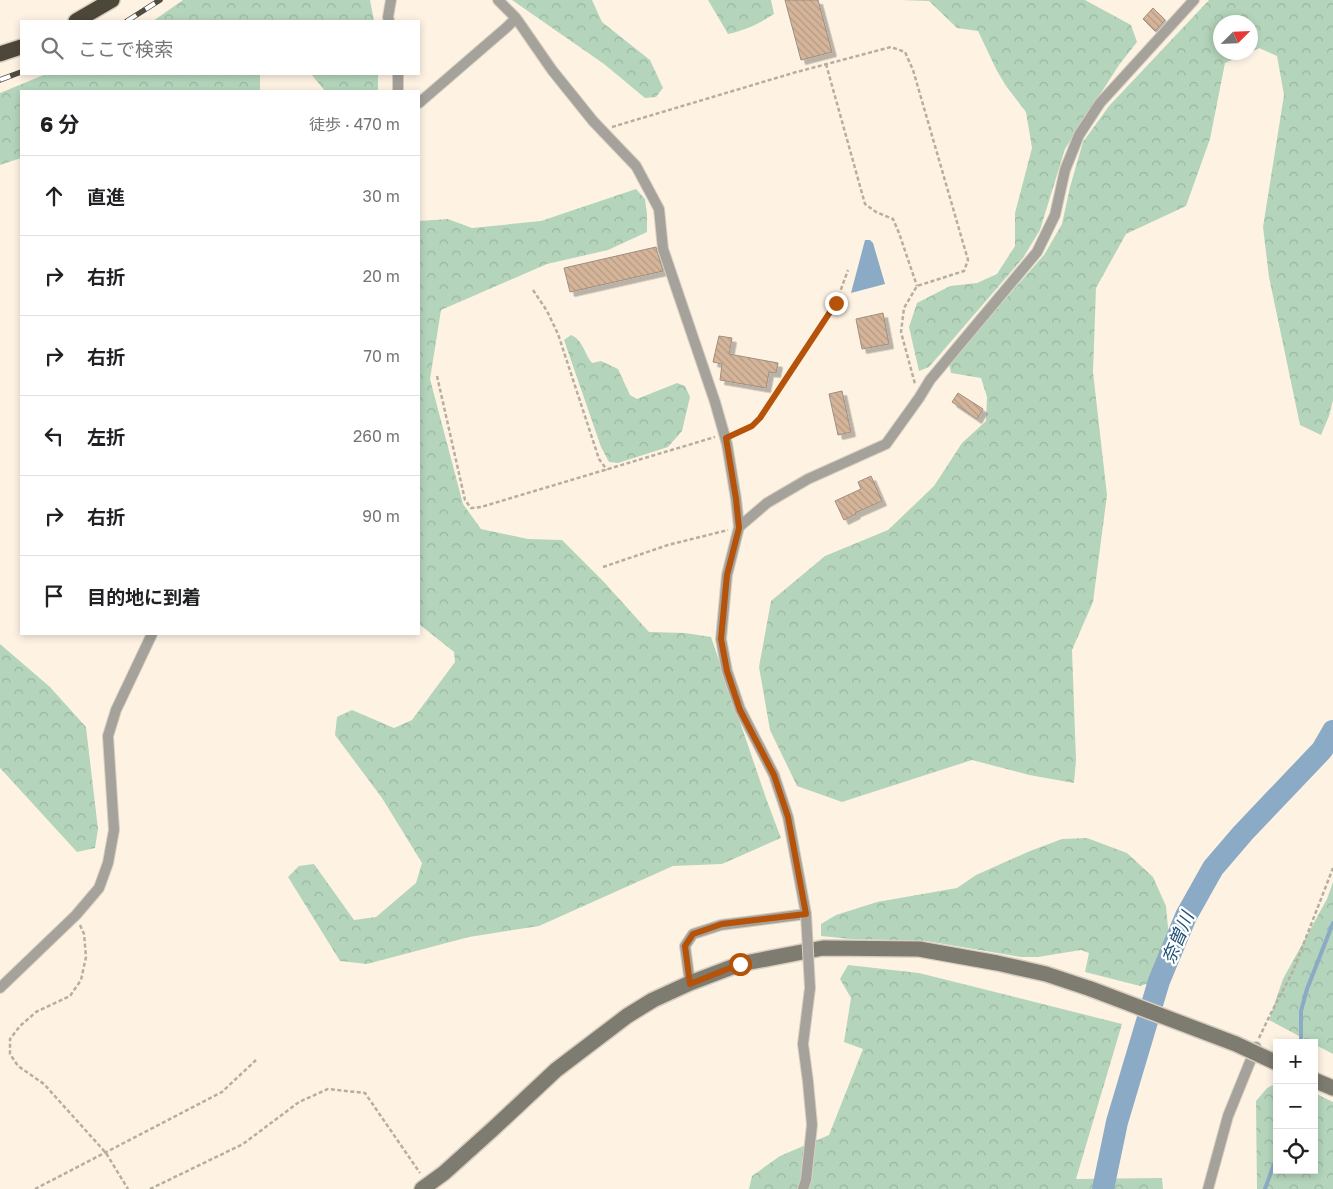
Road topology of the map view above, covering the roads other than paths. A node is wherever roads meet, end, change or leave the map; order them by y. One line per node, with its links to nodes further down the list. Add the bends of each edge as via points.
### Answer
1 (112, 0): 6 (highway)
2 (391, 0): 7 (street)
3 (498, 0): 5 (street)
4 (1194, 0): 13 (street, via 1100,103 1079,135 1065,170 1055,215 1037,252 930,380 886,444 808,479 767,503)
5 (516, 18): 12 (street); 13 (street, via 561,82 636,166 659,209 663,249 726,438)
6 (78, 20)
7 (389, 20)
8 (20, 47): 9 (highway)
9 (0, 54)
10 (398, 75): 11 (street)
11 (398, 90)
12 (420, 103)
13 (739, 528): 15 (street, via 727,575 721,639 740,710 774,775 788,817)
14 (152, 635): 17 (street, via 116,710 108,736 114,830 99,888 76,915)
15 (806, 914): 16 (street, via 722,924 693,934 685,946); 23 (street, bridge, via 810,988 803,1044 812,1126)
16 (690, 984): 19 (street, bridge, via 740,964 823,948 920,949 1046,974 1236,1044); 22 (street, via 627,1016 556,1070)
17 (0, 988)
18 (1256, 1046): 24 (street, via 1228,1116)
19 (1273, 1061)
20 (1318, 1082): 21 (street)
21 (1333, 1088)
22 (425, 1187)
23 (803, 1189)
24 (1208, 1189)

